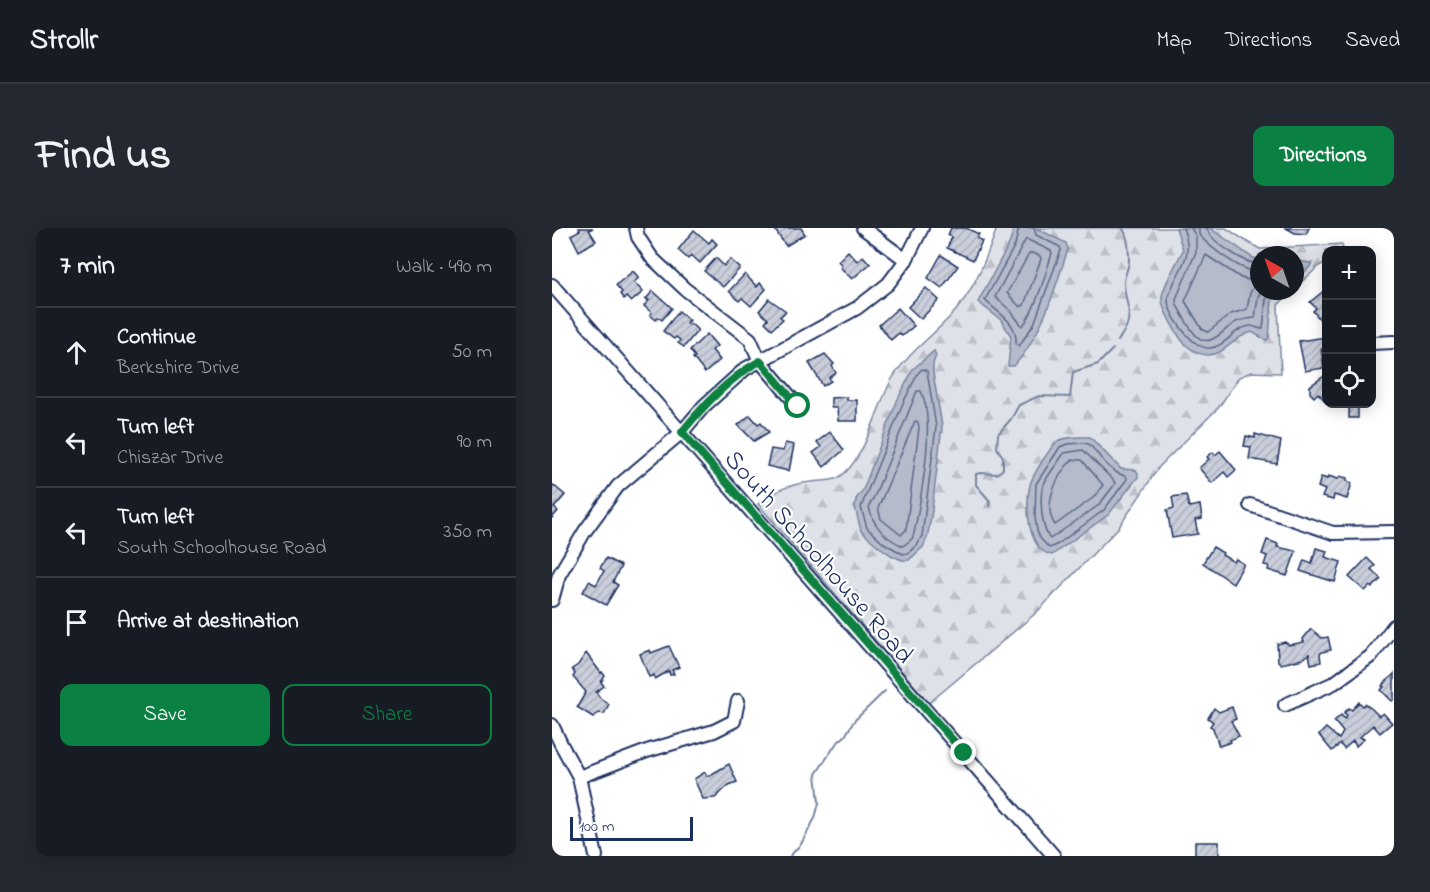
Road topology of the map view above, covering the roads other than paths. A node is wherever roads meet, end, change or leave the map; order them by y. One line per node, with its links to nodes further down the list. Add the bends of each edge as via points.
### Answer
1 (636, 228): 8 (street, via 652,258 750,339)
2 (863, 228): 4 (street)
3 (922, 228): 4 (street)
4 (906, 260): 8 (street, via 888,284 857,308)
5 (552, 285): 10 (street, South Schoolhouse Road)
6 (1394, 342): 7 (street)
7 (1376, 343)
8 (760, 361): 9 (street); 10 (street, via 745,369 704,406)
9 (798, 406)
10 (682, 432): 13 (street, via 618,486 579,540 559,575); 20 (street, South Schoolhouse Road)
11 (1251, 505): 12 (street, via 1333,533)
12 (1394, 532)
13 (552, 600)
14 (1394, 627): 16 (street, via 1371,656 1334,683)
15 (738, 701): 18 (street, via 734,721 714,731)
16 (1284, 705)
17 (552, 724): 18 (street)
18 (579, 777): 19 (street)
19 (596, 856)
20 (1054, 856)

